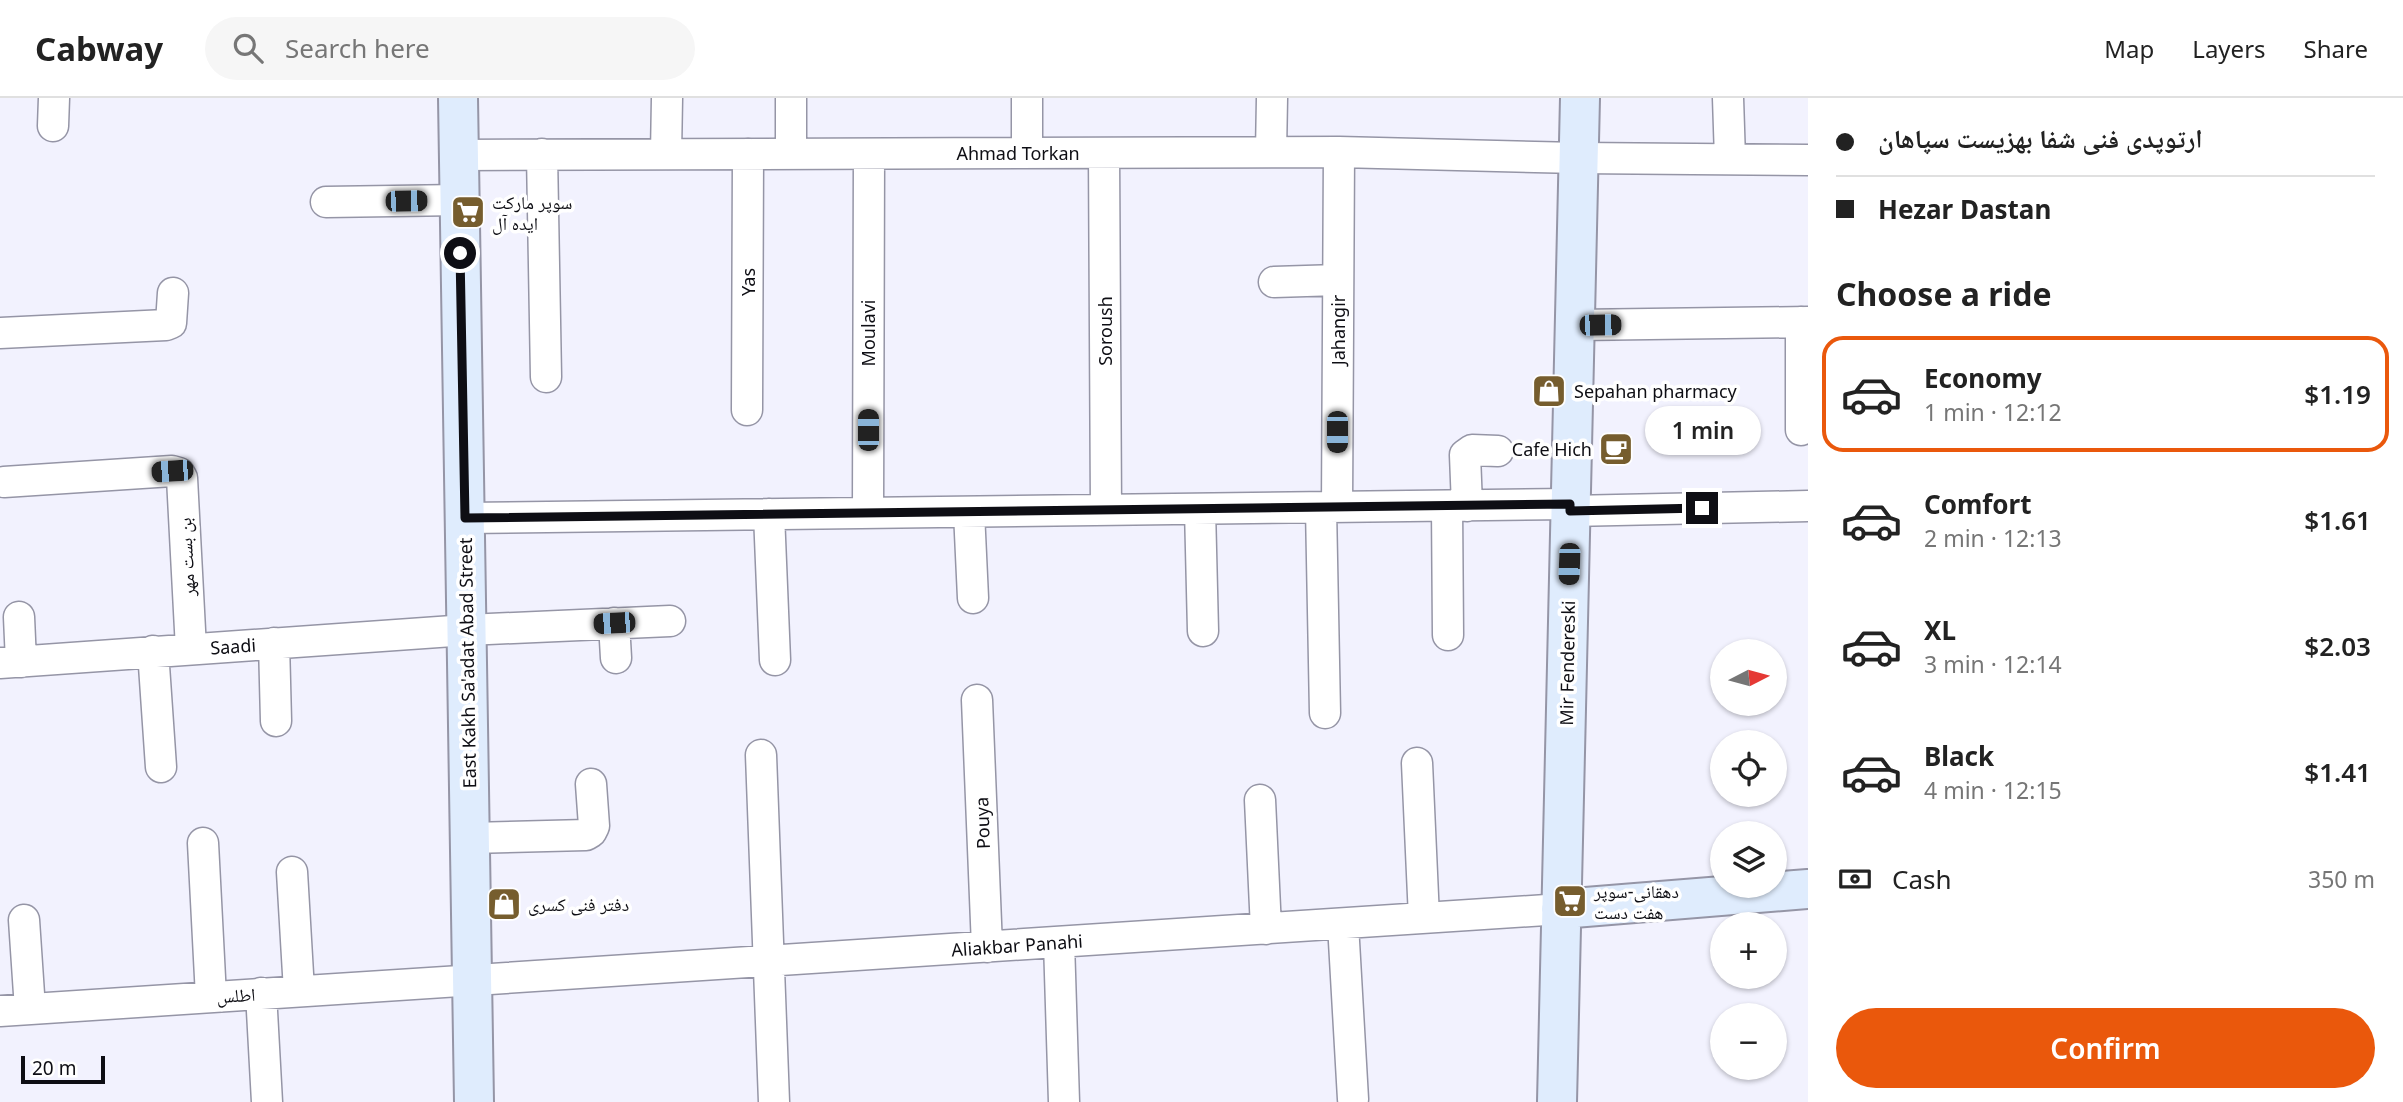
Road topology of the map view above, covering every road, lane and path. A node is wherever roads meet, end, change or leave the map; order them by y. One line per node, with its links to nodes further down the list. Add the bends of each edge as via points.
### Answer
1 (458, 98): 17 (street, East Kakh Sa'adat Abad Street)
2 (667, 98): 14 (street)
3 (791, 98): 15 (street)
4 (1027, 98): 11 (street)
5 (1272, 98): 8 (street)
6 (1580, 98): 18 (street, Mir Fendereski)
7 (1728, 98): 19 (street)
8 (1272, 152): 9 (street, Ahmad Torkan); 12 (street, Ahmad Torkan)
9 (1339, 152): 18 (street, Ahmad Torkan); 23 (street, Jahangir)
10 (748, 153): 14 (street, Ahmad Torkan); 15 (street, Ahmad Torkan); 30 (street, Yas)
11 (1027, 153): 12 (street, Ahmad Torkan); 16 (street, Ahmad Torkan)
12 (1104, 153): 39 (street, Soroush)
13 (542, 154): 14 (street, Ahmad Torkan); 17 (street, Ahmad Torkan); 29 (street)
14 (666, 154)
15 (791, 154): 16 (street, Ahmad Torkan)
16 (869, 154): 41 (street, Moulavi)
17 (458, 155): 21 (street, East Kakh Sa'adat Abad Street)
18 (1578, 158): 19 (street, Ahmad Torkan); 27 (street, Mir Fendereski)
19 (1730, 159): 20 (street, Ahmad Torkan)
20 (1808, 160)
21 (460, 200): 22 (street); 43 (street, East Kakh Sa'adat Abad Street)
22 (326, 202)
23 (1338, 280): 24 (street); 36 (street, Jahangir)
24 (1274, 282)
25 (173, 293): 28 (street, via 171,323 166,325)
26 (1804, 322): 27 (street); 31 (street)
27 (1575, 325): 37 (street, Mir Fendereski)
28 (0, 333)
29 (546, 377)
30 (747, 410)
31 (1801, 430)
32 (1498, 451): 34 (street, via 1472,450 1465,455)
33 (5, 482): 52 (street, بن بست مهر, via 179,473 183,478)
34 (1457, 506): 36 (street); 37 (street); 50 (street)
35 (1808, 506): 37 (street)
36 (1329, 508): 38 (street); 58 (street, Jahangir)
37 (1570, 508): 69 (street, Mir Fendereski)
38 (1200, 509): 39 (street); 49 (street)
39 (1106, 510): 40 (street)
40 (969, 512): 41 (street); 44 (street)
41 (868, 513): 42 (street)
42 (769, 514): 43 (street); 55 (street)
43 (465, 518): 48 (street, East Kakh Sa'adat Abad Street)
44 (973, 598)
45 (19, 617): 56 (street)
46 (670, 621): 47 (street, Saadi)
47 (614, 623): 48 (street, Saadi); 54 (street)
48 (467, 630): 51 (street, Saadi); 65 (street, East Kakh Sa'adat Abad Street)
49 (1203, 631)
50 (1448, 635)
51 (274, 643): 52 (street, Saadi); 59 (street)
52 (191, 649): 53 (street, Saadi)
53 (153, 651): 56 (street, Saadi); 62 (street)
54 (616, 658)
55 (775, 660)
56 (10, 662)
57 (977, 700): 75 (street, Pouya)
58 (1325, 713)
59 (276, 721)
60 (761, 755): 76 (street)
61 (1417, 763): 70 (street)
62 (162, 768)
63 (591, 784): 65 (street, via 594,826 586,835)
64 (1260, 800): 73 (street)
65 (470, 838): 77 (street, East Kakh Sa'adat Abad Street)
66 (203, 843): 80 (street)
67 (292, 872): 78 (street)
68 (1808, 889): 69 (street)
69 (1561, 909): 70 (street, Aliakbar Panahi); 88 (street, Mir Fendereski)
70 (1424, 918): 72 (street, Aliakbar Panahi)
71 (24, 920): 81 (street)
72 (1343, 924): 73 (street, Aliakbar Panahi); 83 (street)
73 (1266, 929): 74 (street, Aliakbar Panahi)
74 (1059, 942): 75 (street, Aliakbar Panahi); 87 (street)
75 (987, 947): 76 (street, Aliakbar Panahi)
76 (770, 960): 77 (street, Aliakbar Panahi); 86 (street)
77 (472, 980): 78 (street, اطلس); 85 (street, East Kakh Sa'adat Abad Street)
78 (299, 991): 79 (street, اطلس)
79 (261, 993): 80 (street, اطلس); 84 (street)
80 (211, 997): 81 (street, اطلس)
81 (30, 1009): 82 (street, اطلس)
82 (0, 1012)
83 (1353, 1100)
84 (267, 1102)
85 (474, 1102)
86 (774, 1102)
87 (1064, 1102)
88 (1557, 1102)

